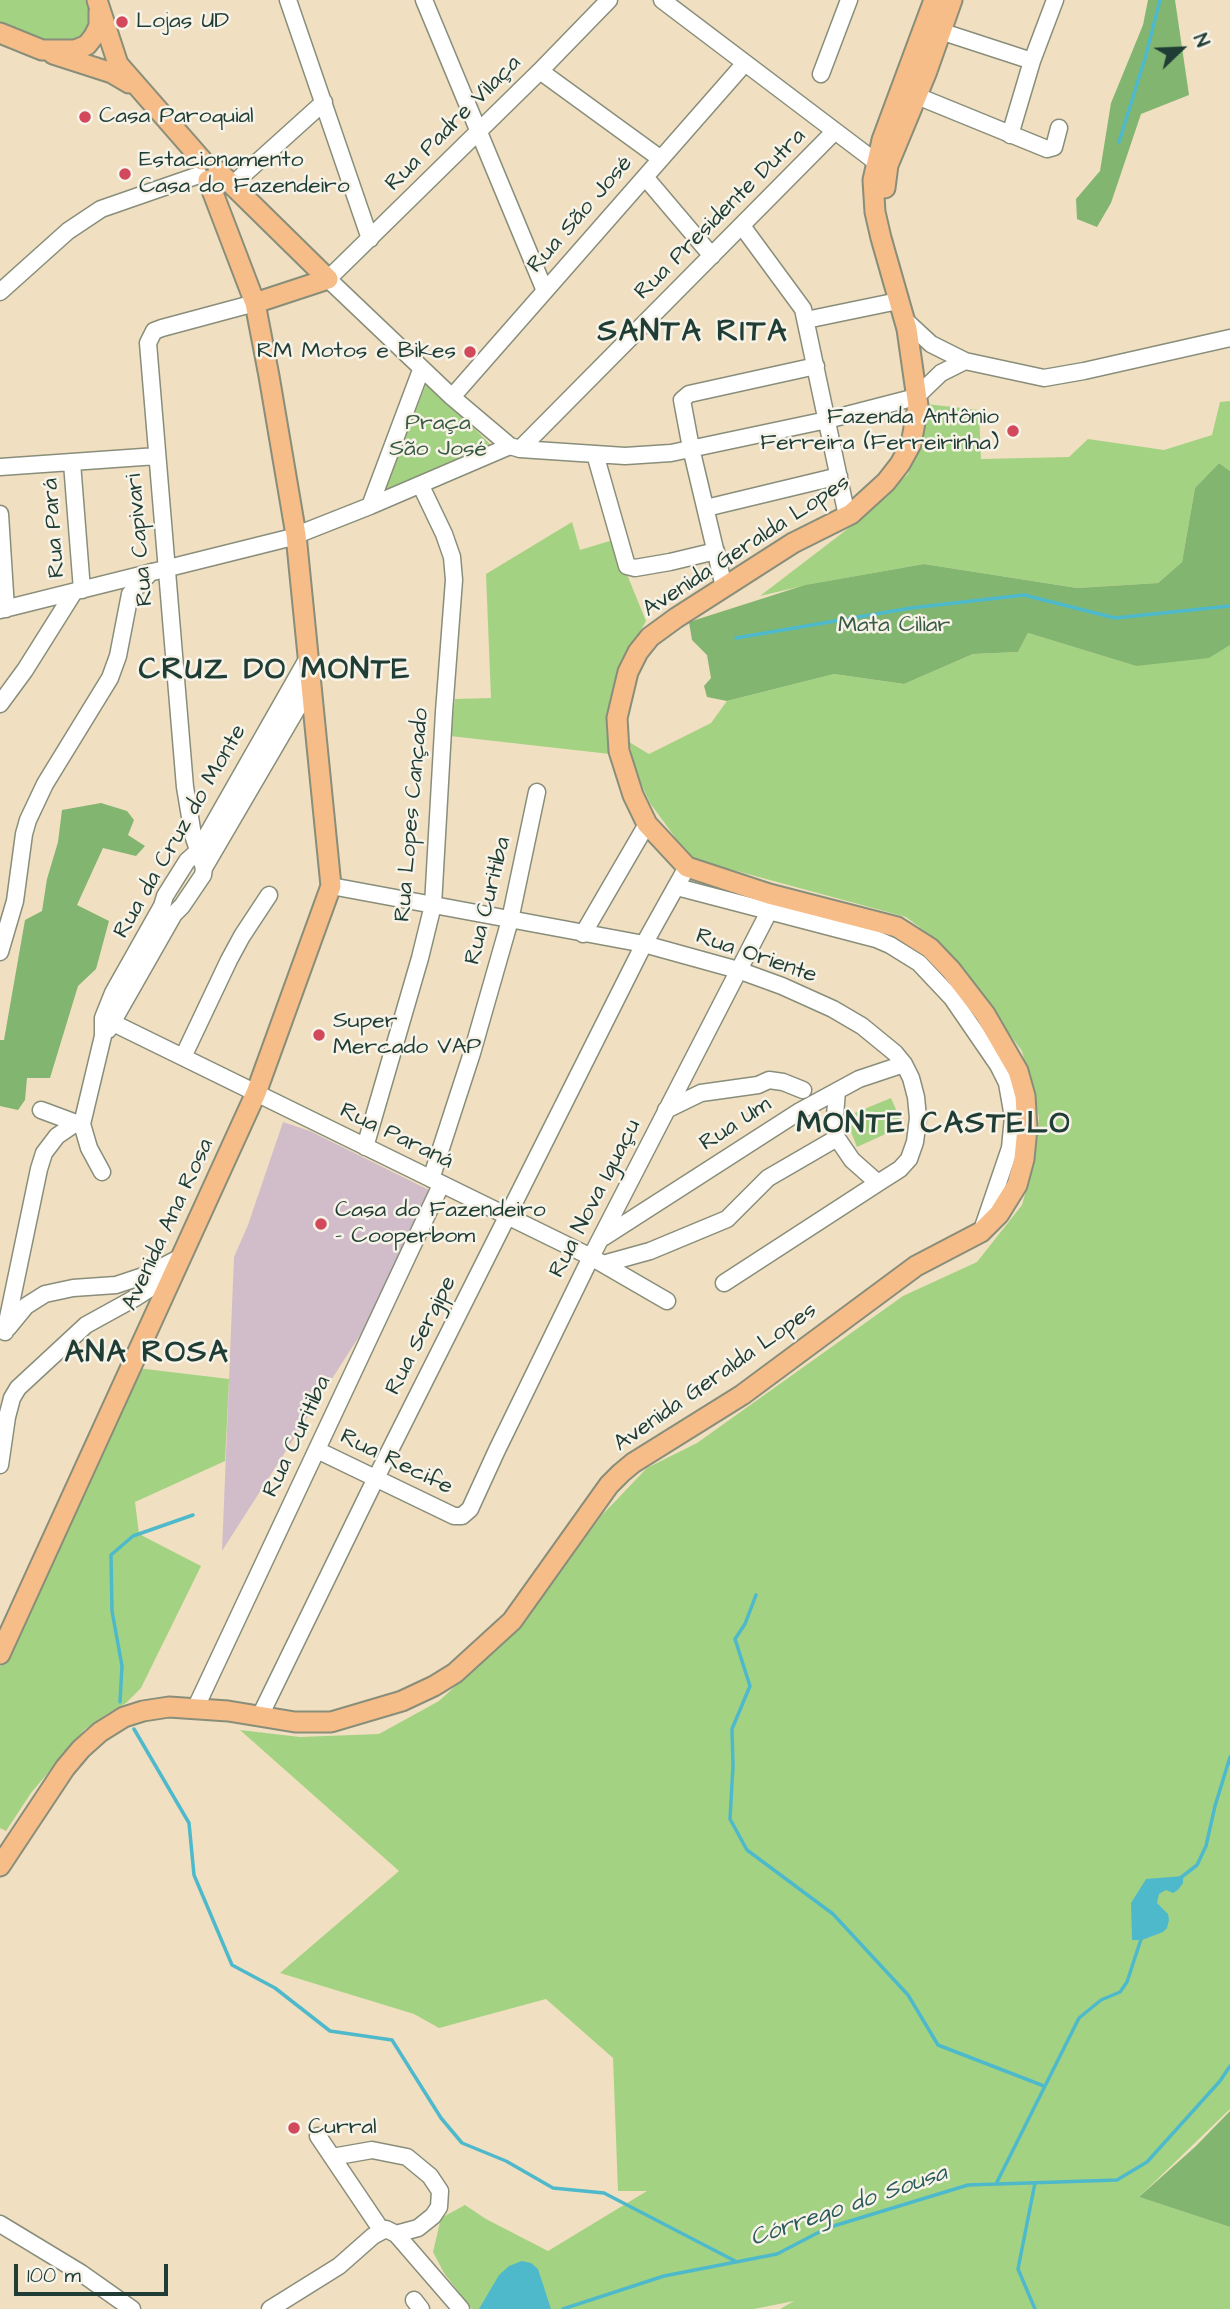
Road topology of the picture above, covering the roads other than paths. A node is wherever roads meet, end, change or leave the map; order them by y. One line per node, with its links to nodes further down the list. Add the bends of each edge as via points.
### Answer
1 (97, 0): 12 (main road, via 99,26 87,45 75,50); 17 (main road, via 118,64)
2 (288, 0): 19 (street)
3 (424, 0): 21 (street)
4 (609, 0): 15 (street, Rua Padre Vilaça)
5 (662, 0): 14 (street)
6 (849, 0): 16 (street)
7 (933, 0): 25 (main road)
8 (952, 0): 10 (main road)
9 (1055, 0): 13 (street)
10 (940, 31): 13 (street); 18 (main road)
11 (0, 33): 12 (main road)
12 (42, 50): 17 (main road, via 113,73)
13 (1032, 61): 23 (street)
14 (745, 63): 22 (street); 24 (street, Rua São José)
15 (540, 71): 21 (street, Rua Padre Vilaça); 24 (street)
16 (821, 74)
17 (138, 89): 26 (main road)
18 (917, 96): 23 (street); 25 (main road)
19 (324, 102): 26 (street); 29 (street)
20 (1059, 128): 23 (street, via 1054,147 1047,149)
21 (479, 130): 29 (street, Rua Padre Vilaça); 32 (street)
22 (835, 131): 25 (street); 28 (street, Rua Presidente Dutra)
23 (1010, 135)
24 (661, 159): 27 (street, Rua São José)
25 (882, 163): 35 (main road, Avenida Geralda Lopes, via 873,180 875,212)
26 (212, 174): 31 (main road); 33 (street, via 101,209 68,231); 34 (main road)
27 (645, 177): 30 (street); 32 (street, Rua São José)
28 (742, 226): 30 (street, Rua Presidente Dutra); 36 (street, via 797,299)
29 (370, 239): 31 (street, Rua Padre Vilaça)
30 (712, 256): 44 (street, Rua Presidente Dutra)
31 (318, 275): 34 (main road); 40 (street)
32 (545, 291): 42 (street, Rua São José)
33 (0, 292)
34 (255, 303): 47 (street, Rua Capivari, via 170,325 150,336); 56 (main road)
35 (901, 310): 36 (street); 38 (street, via 932,344); 41 (main road, Avenida Geralda Lopes)
36 (806, 320): 39 (street)
37 (1230, 338): 38 (street, via 1044,378)
38 (965, 361): 41 (street)
39 (816, 366): 43 (street); 45 (street, via 689,394 682,406)
40 (421, 370): 42 (street); 52 (street)
41 (916, 390): 43 (street); 55 (main road, Avenida Geralda Lopes, via 911,444 900,464)
42 (452, 397): 44 (street)
43 (827, 420): 45 (street); 50 (street)
44 (515, 447): 46 (street); 51 (street)
45 (691, 449): 46 (street, via 646,456); 53 (street)
46 (595, 454): 57 (street, via 627,566)
47 (157, 456): 48 (street); 58 (street, Rua Capivari)
48 (72, 463): 49 (street); 60 (street, Rua Pará)
49 (0, 467)
50 (839, 476): 53 (street); 55 (street)
51 (421, 486): 52 (street); 74 (street, Rua Lopes Cançado, via 444,534 454,580)
52 (370, 506): 56 (street)
53 (706, 508): 57 (street)
54 (0, 514): 61 (street)
55 (847, 516): 59 (main road, Avenida Geralda Lopes, via 793,543)
56 (296, 535): 58 (street); 62 (main road)
57 (716, 551): 59 (street)
58 (158, 570): 60 (street); 67 (street, Rua Capivari, via 189,815); 78 (street, via 130,594 110,678 28,820 15,901)
59 (724, 587): 66 (main road, Avenida Geralda Lopes, via 650,637 628,672 617,718 619,751)
60 (78, 591): 61 (street); 64 (street)
61 (3, 610)
62 (310, 654): 63 (main road); 67 (street, Rua da Cruz do Monte)
63 (312, 683): 69 (street, Rua da Cruz do Monte); 70 (main road)
64 (0, 704)
65 (537, 792): 75 (street, Rua Curitiba)
66 (647, 824): 68 (main road, Avenida Geralda Lopes); 76 (street)
67 (198, 850): 69 (street, Rua Capivari); 80 (street, Rua da Cruz do Monte, via 165,897 113,993)
68 (687, 867): 71 (street, Rua Sergipe); 73 (main road, Avenida Geralda Lopes)
69 (204, 868): 80 (street, Rua da Cruz do Monte)
70 (331, 886): 74 (street, Rua Oriente); 85 (main road, Avenida Ana Rosa)
71 (677, 887): 73 (street, Avenida Geralda Lopes); 77 (street, Rua Sergipe)
72 (269, 895): 81 (street, via 229,960)
73 (774, 903): 79 (street, Rua Nova Iguaçu); 108 (main road, Avenida Geralda Lopes, via 897,927 930,948 951,970 985,1014 1018,1071 1027,1128 1017,1185 981,1231 916,1266 742,1395 627,1468 609,1485 512,1622 455,1673 402,1701 352,1717 314,1723)
74 (433, 905): 75 (street, Rua Oriente); 90 (street, Rua Lopes Cançado)
75 (510, 920): 76 (street, Rua Oriente); 92 (street, Rua Curitiba)
76 (583, 934): 77 (street, Rua Oriente)
77 (644, 944): 79 (street, Rua Oriente); 94 (street, Rua Sergipe)
78 (0, 951)
79 (738, 970): 82 (street, Rua Oriente, via 833,1009 882,1040); 87 (street, Rua Nova Iguaçu)
80 (108, 1020): 81 (street, Rua Paraná); 88 (street, Rua da Cruz do Monte)
81 (183, 1057): 85 (street, Rua Paraná)
82 (904, 1064): 84 (street, Rua Um); 93 (street, Rua Oriente, via 916,1097 915,1142 900,1169)
83 (803, 1090): 87 (street, via 769,1080 758,1086 701,1093)
84 (837, 1091): 89 (street); 95 (street, Rua Um)
85 (256, 1093): 90 (street, Rua Paraná); 97 (main road, Avenida Ana Rosa)
86 (41, 1110): 88 (street)
87 (666, 1110): 95 (street, Rua Nova Iguaçu)
88 (79, 1124): 91 (street); 100 (street, via 57,1136 44,1153)
89 (837, 1138): 93 (street, via 852,1160); 96 (street, via 768,1178 727,1219 649,1251)
90 (365, 1147): 92 (street, Rua Paraná)
91 (102, 1172)
92 (436, 1182): 94 (street, Rua Paraná); 102 (street, Rua Curitiba)
93 (878, 1183): 98 (street, Rua Oriente)
94 (507, 1218): 96 (street, Rua Paraná); 104 (street, Rua Sergipe)
95 (601, 1238): 96 (street, Rua Nova Iguaçu)
96 (597, 1261): 99 (street, Rua Paraná); 105 (street, Rua Nova Iguaçu, via 497,1450 474,1504 466,1514)
97 (178, 1265): 100 (street, via 116,1285 45,1294 26,1306); 101 (street, via 150,1289 86,1325); 106 (main road, Avenida Ana Rosa)
98 (724, 1283)
99 (667, 1301)
100 (2, 1337)
101 (6, 1397): 103 (street)
102 (317, 1450): 104 (street, Rua Recife); 107 (street, Rua Curitiba)
103 (0, 1465)
104 (376, 1478): 105 (street, Rua Recife); 108 (street, Rua Sergipe)
105 (454, 1516)
106 (0, 1654)
107 (196, 1707): 108 (main road, Avenida Geralda Lopes); 109 (main road, Avenida Geralda Lopes, via 144,1711 100,1732 65,1768)
108 (260, 1716)
109 (0, 1866)
110 (318, 2136): 111 (street)
111 (332, 2157): 113 (street); 113 (street, via 372,2150 407,2157 430,2176 440,2191 433,2216 418,2228)
112 (0, 2224): 114 (street)
113 (389, 2232): 115 (street, via 373,2235 339,2266); 116 (street)
114 (132, 2309)
115 (270, 2309)
116 (461, 2309)

